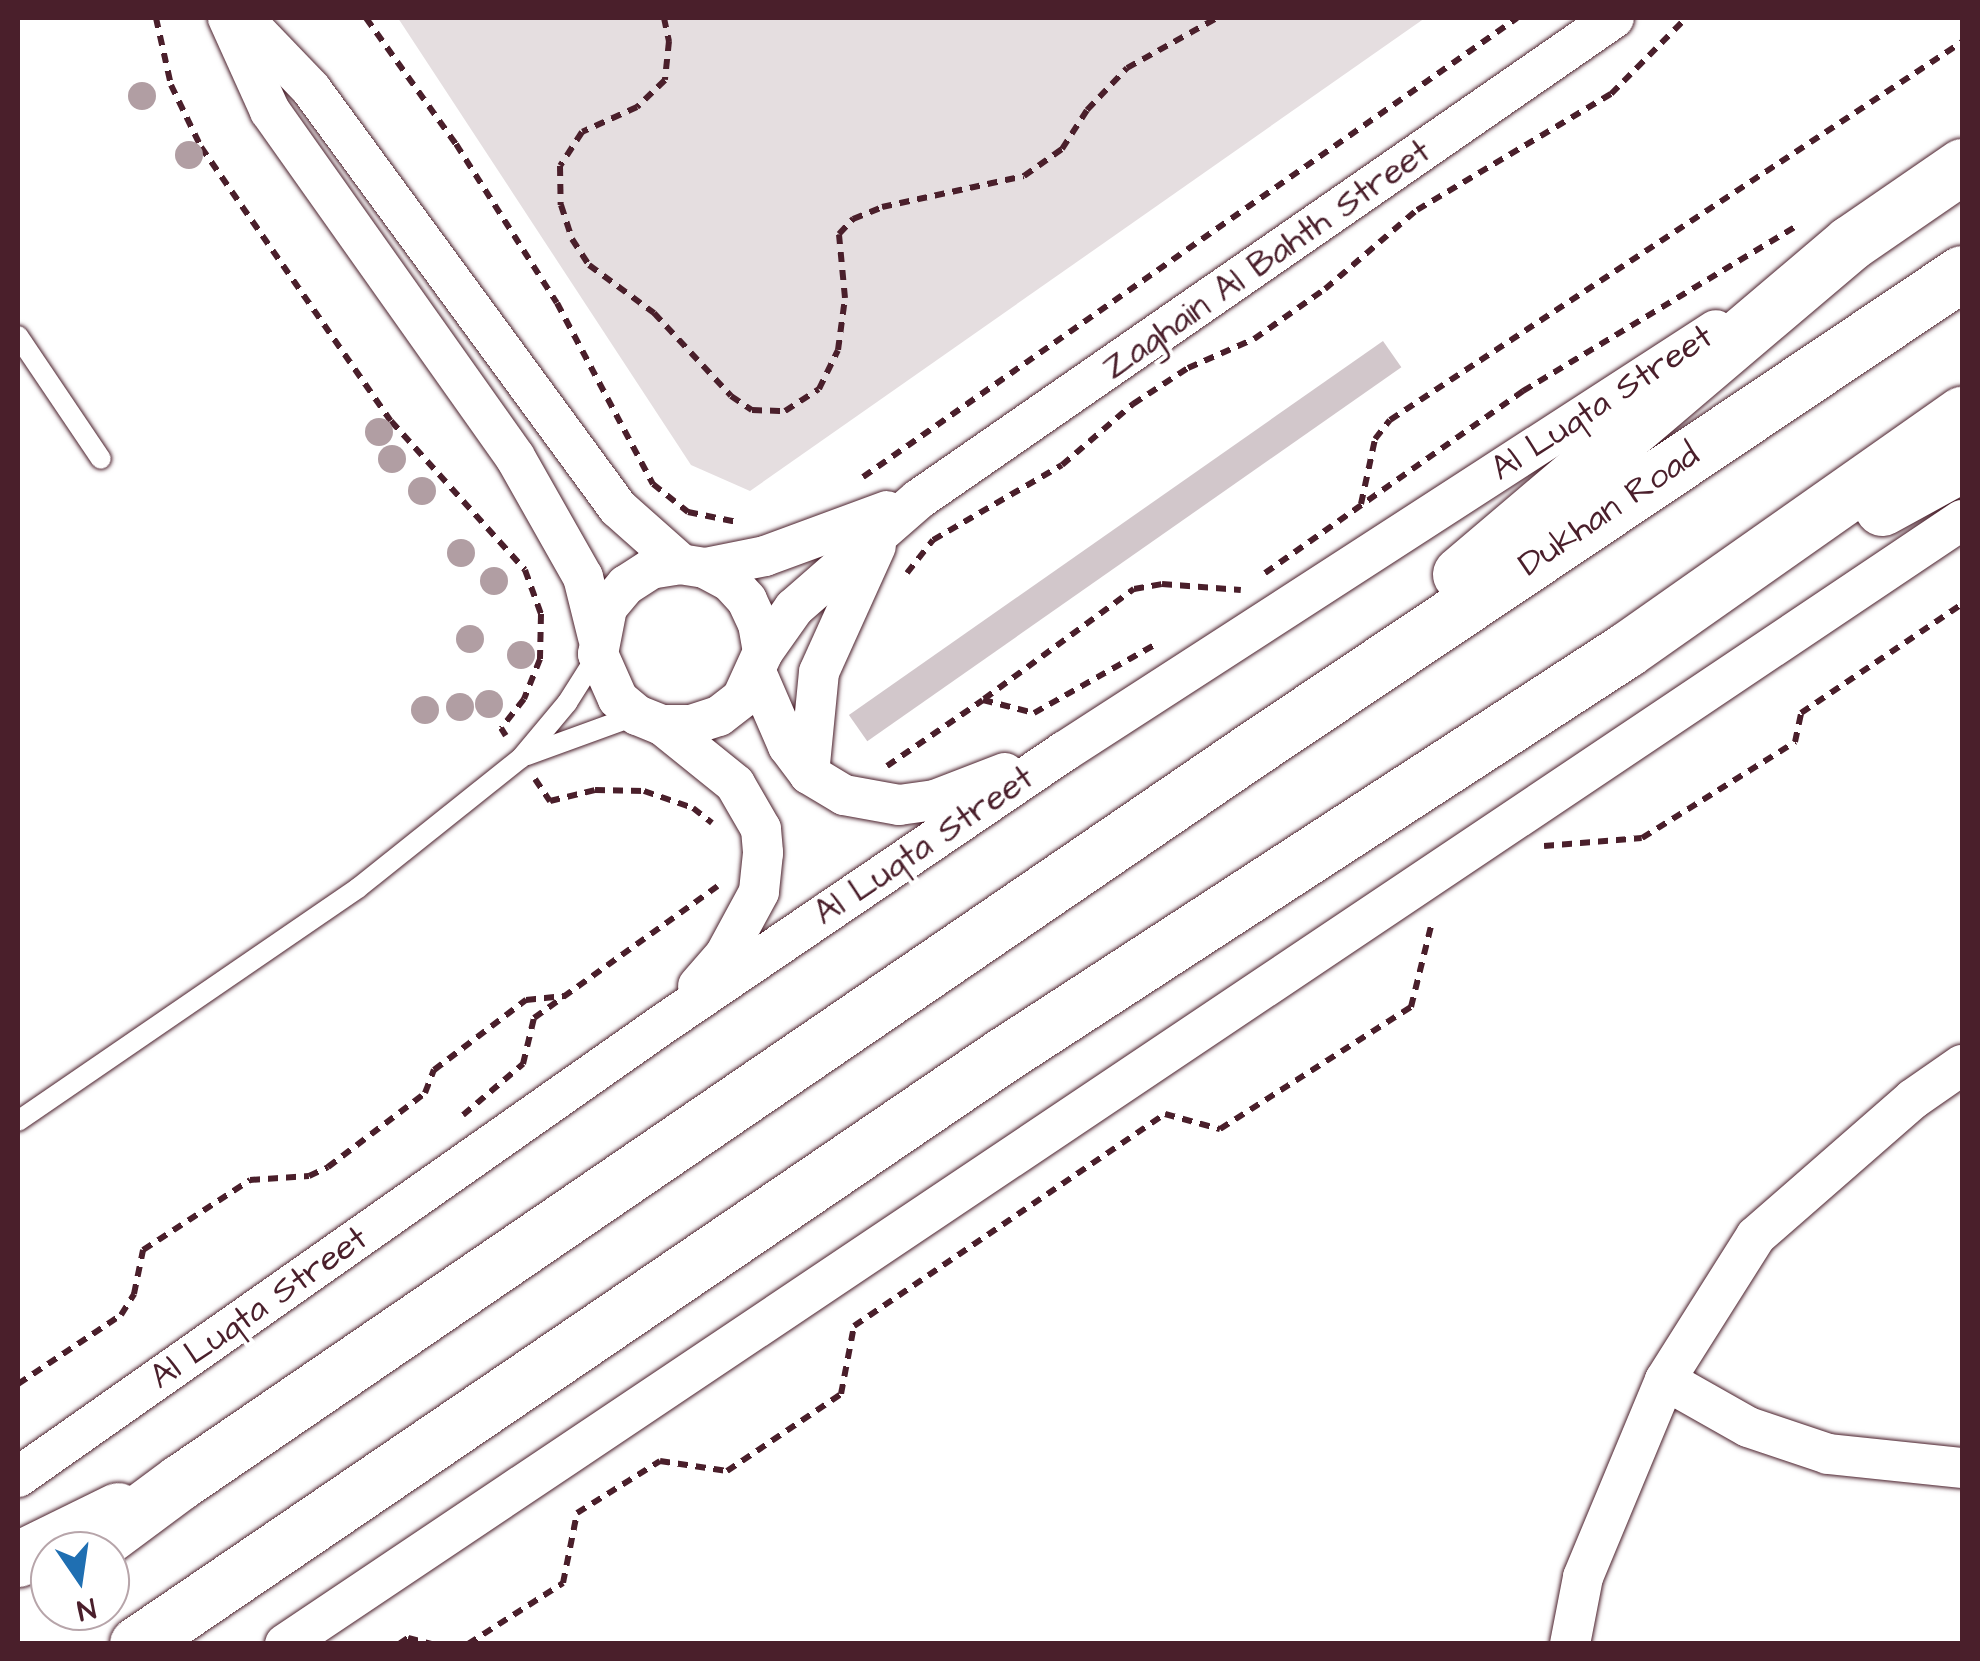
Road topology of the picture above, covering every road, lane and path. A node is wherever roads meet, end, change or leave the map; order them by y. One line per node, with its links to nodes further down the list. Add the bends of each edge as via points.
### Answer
1 (156, 18): 40 (path, via 171,84 201,147 391,421 525,570 541,614 540,658 524,699 500,728)
2 (228, 18): 13 (street, via 270,111)
3 (243, 18): 11 (street, via 310,89)
4 (366, 18): 28 (path, via 557,303 652,484 688,512)
5 (664, 18): 6 (path, via 666,80 637,106 582,132 560,166 561,205 589,264 654,313 732,396 752,410 786,410 819,389 838,350 845,298 840,234 854,218 1024,176 1062,149 1126,68)
6 (1217, 18)
7 (1517, 18): 24 (path)
8 (1614, 18): 26 (street, Zaghain Al Bahth Street)
9 (1686, 18): 30 (path, via 1611,94 1417,210 1254,339 1188,368 1133,404 1062,465 933,540)
10 (1962, 42): 25 (path, via 1390,420 1375,439)
11 (355, 150): 13 (street, via 336,174); 14 (street)
12 (1962, 166): 16 (main road)
13 (316, 174): 15 (street)
14 (396, 204): 15 (street, via 378,194 358,198); 18 (street)
15 (347, 224): 19 (street)
16 (1850, 244): 38 (main road); 39 (street, Al Luqta Street)
17 (1962, 273): 38 (main road, Dukhan Road)
18 (454, 287): 19 (street, via 428,296); 29 (street, via 618,508)
19 (417, 320): 33 (street, via 516,457 566,543 583,577)
20 (18, 336): 22 (lane)
21 (1962, 414): 34 (main road)
22 (100, 459)
23 (1962, 464): 34 (main road)
24 (857, 481)
25 (1361, 506)
26 (903, 511): 29 (street, Zaghain Al Bahth Street, via 765,556); 35 (street, Zaghain Al Bahth Street, via 794,608); 41 (street, via 859,577 819,672)
27 (1962, 520): 57 (street)
28 (744, 524)
29 (693, 566): 33 (street, via 651,569 626,585 607,608); 35 (street, via 729,581 747,600 758,624)
30 (900, 582)
31 (1241, 590): 36 (path, via 1162,584 1134,589)
32 (1962, 604): 43 (path, via 1800,714 1795,742 1642,838)
33 (598, 645): 37 (street, via 618,699); 40 (lane, via 567,702)
34 (1626, 650): 56 (main road, via 1003,1055)
35 (759, 662): 37 (street, via 742,698 719,716 691,726); 41 (street, via 773,718)
36 (983, 700)
37 (649, 720): 40 (lane); 46 (street, via 736,784 756,818 764,853 746,922)
38 (1256, 747): 53 (main road)
39 (1065, 751): 41 (street, via 935,800 899,805 844,795); 46 (street, Al Luqta Street)
40 (520, 758): 42 (path, via 550,801 595,790 644,792 694,808); 48 (lane, via 358,888)
41 (809, 774)
42 (716, 826)
43 (1530, 848)
44 (1443, 913): 60 (path, via 1428,924 1411,1007 1220,1130 1165,1114 854,1326 841,1394 726,1470 660,1461 577,1513 563,1583)
45 (566, 996): 50 (path, via 526,1000 434,1070 425,1094 328,1167 309,1176 250,1180 143,1250 134,1294 121,1315)
46 (666, 1022): 52 (street, Al Luqta Street)
47 (1962, 1064): 49 (street, via 1756,1236)
48 (18, 1121)
49 (1665, 1380): 51 (street, via 1748,1427 1828,1454); 61 (street, via 1583,1577)
50 (18, 1384)
51 (1962, 1468)
52 (18, 1477)
53 (180, 1482): 54 (main road); 55 (main road)
54 (114, 1531)
55 (18, 1559)
56 (147, 1639)
57 (285, 1644)
58 (400, 1644): 59 (path, via 408,1638)
59 (432, 1644)
60 (468, 1644)
61 (1570, 1644)

